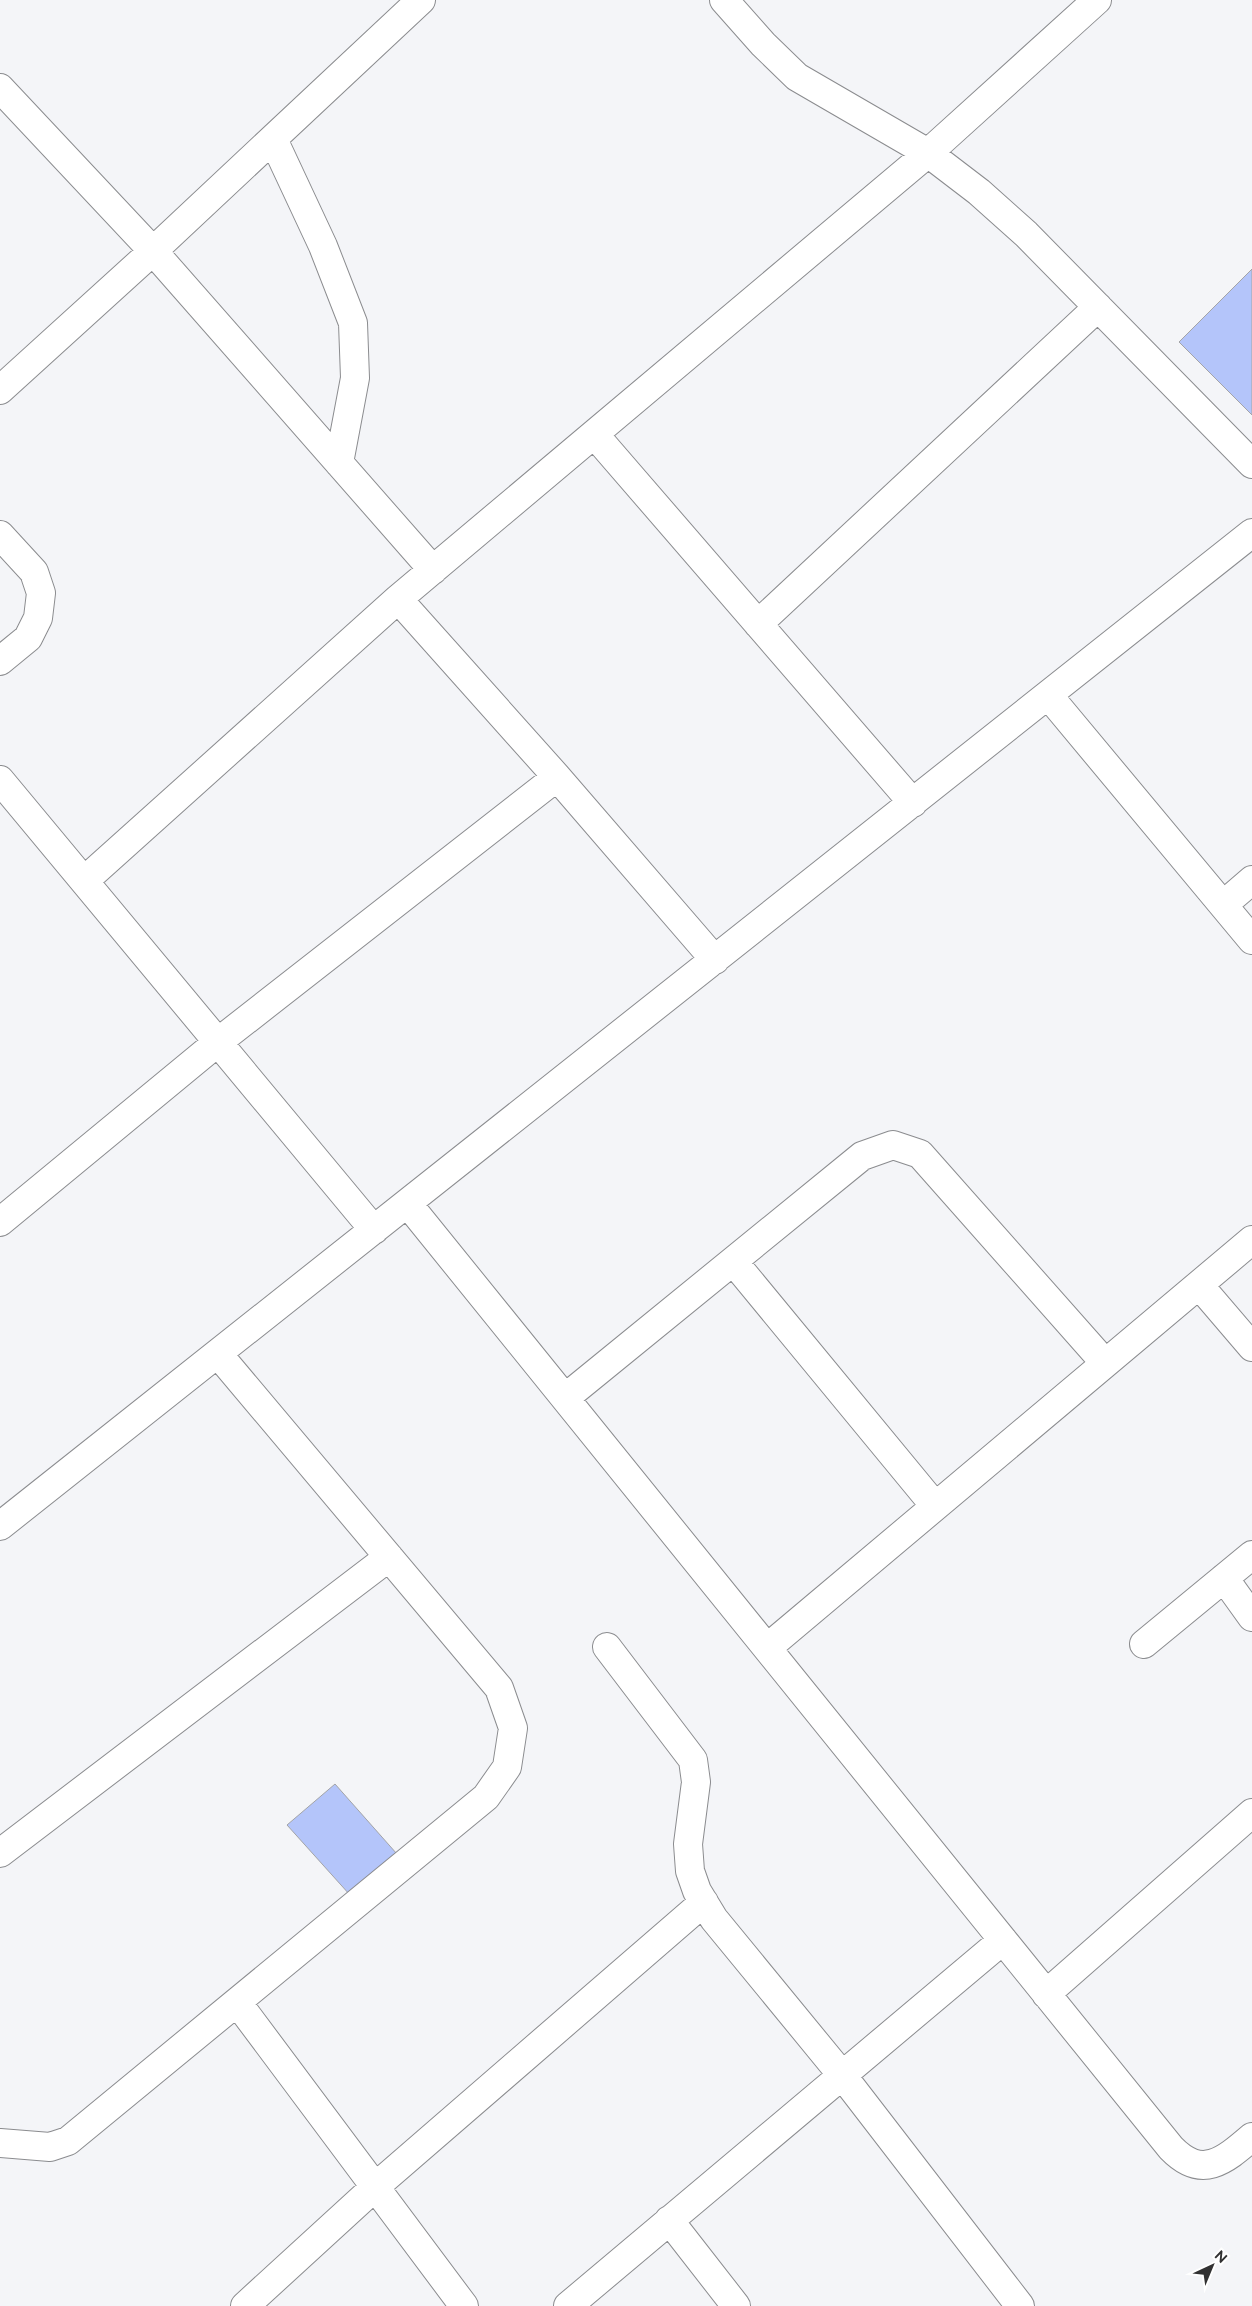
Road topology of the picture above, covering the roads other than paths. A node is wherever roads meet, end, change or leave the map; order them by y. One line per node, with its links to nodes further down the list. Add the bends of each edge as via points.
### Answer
1 (421, 0): 5 (street)
2 (724, 0): 6 (street, via 797,77)
3 (1097, 0): 6 (street)
4 (5, 105): 7 (street)
5 (272, 139): 7 (street); 11 (street, via 323,246 353,323 355,378)
6 (928, 153): 8 (street, via 1026,234); 10 (street)
7 (153, 251): 9 (street); 11 (street)
8 (1098, 307): 12 (street); 17 (street)
9 (0, 390)
10 (594, 434): 15 (street); 17 (street)
11 (338, 463): 15 (street)
12 (1252, 464)
13 (1252, 533): 19 (street)
14 (0, 535): 18 (street, via 34,572 42,593 38,618 28,638)
15 (433, 570): 16 (street)
16 (398, 599): 20 (street); 24 (street)
17 (758, 624): 22 (street)
18 (0, 661)
19 (1048, 695): 22 (street); 25 (street)
20 (557, 777): 27 (street); 28 (street)
21 (0, 780): 24 (street)
22 (913, 803): 27 (street)
23 (1252, 880): 25 (street)
24 (84, 881): 28 (street)
25 (1222, 905): 26 (street)
26 (1252, 940)
27 (715, 960): 29 (street)
28 (218, 1042): 30 (street); 31 (street)
29 (408, 1204): 31 (street); 38 (street)
30 (0, 1222)
31 (374, 1230): 36 (street)
32 (1252, 1240): 34 (street)
33 (732, 1261): 37 (street, via 862,1156 894,1144 920,1154); 38 (street); 39 (street)
34 (1199, 1285): 35 (street); 37 (street)
35 (1252, 1347)
36 (218, 1354): 40 (street); 42 (street)
37 (1105, 1363): 39 (street)
38 (565, 1398): 47 (street)
39 (935, 1506): 47 (street)
40 (0, 1526)
41 (1252, 1554): 43 (street)
42 (389, 1557): 49 (street); 53 (street, via 499,1688 513,1728 507,1766 486,1797)
43 (1224, 1578): 44 (street); 45 (street)
44 (1252, 1616)
45 (1144, 1644)
46 (607, 1647): 50 (street, via 693,1760 696,1782 688,1844 690,1872)
47 (767, 1648): 51 (street)
48 (1252, 1813): 52 (street)
49 (0, 1853)
50 (704, 1902): 54 (street, via 714,1919); 57 (street)
51 (1003, 1940): 52 (street); 54 (street)
52 (1046, 1994): 55 (street, via 1183,2161 1196,2166 1216,2163)
53 (237, 2002): 56 (street, via 68,2141 50,2147); 57 (street)
54 (842, 2075): 58 (street); 63 (street)
55 (1252, 2137)
56 (0, 2143)
57 (375, 2187): 59 (street); 60 (street)
58 (669, 2220): 61 (street); 62 (street)
59 (245, 2306)
60 (464, 2306)
61 (568, 2306)
62 (736, 2306)
63 (1020, 2306)

